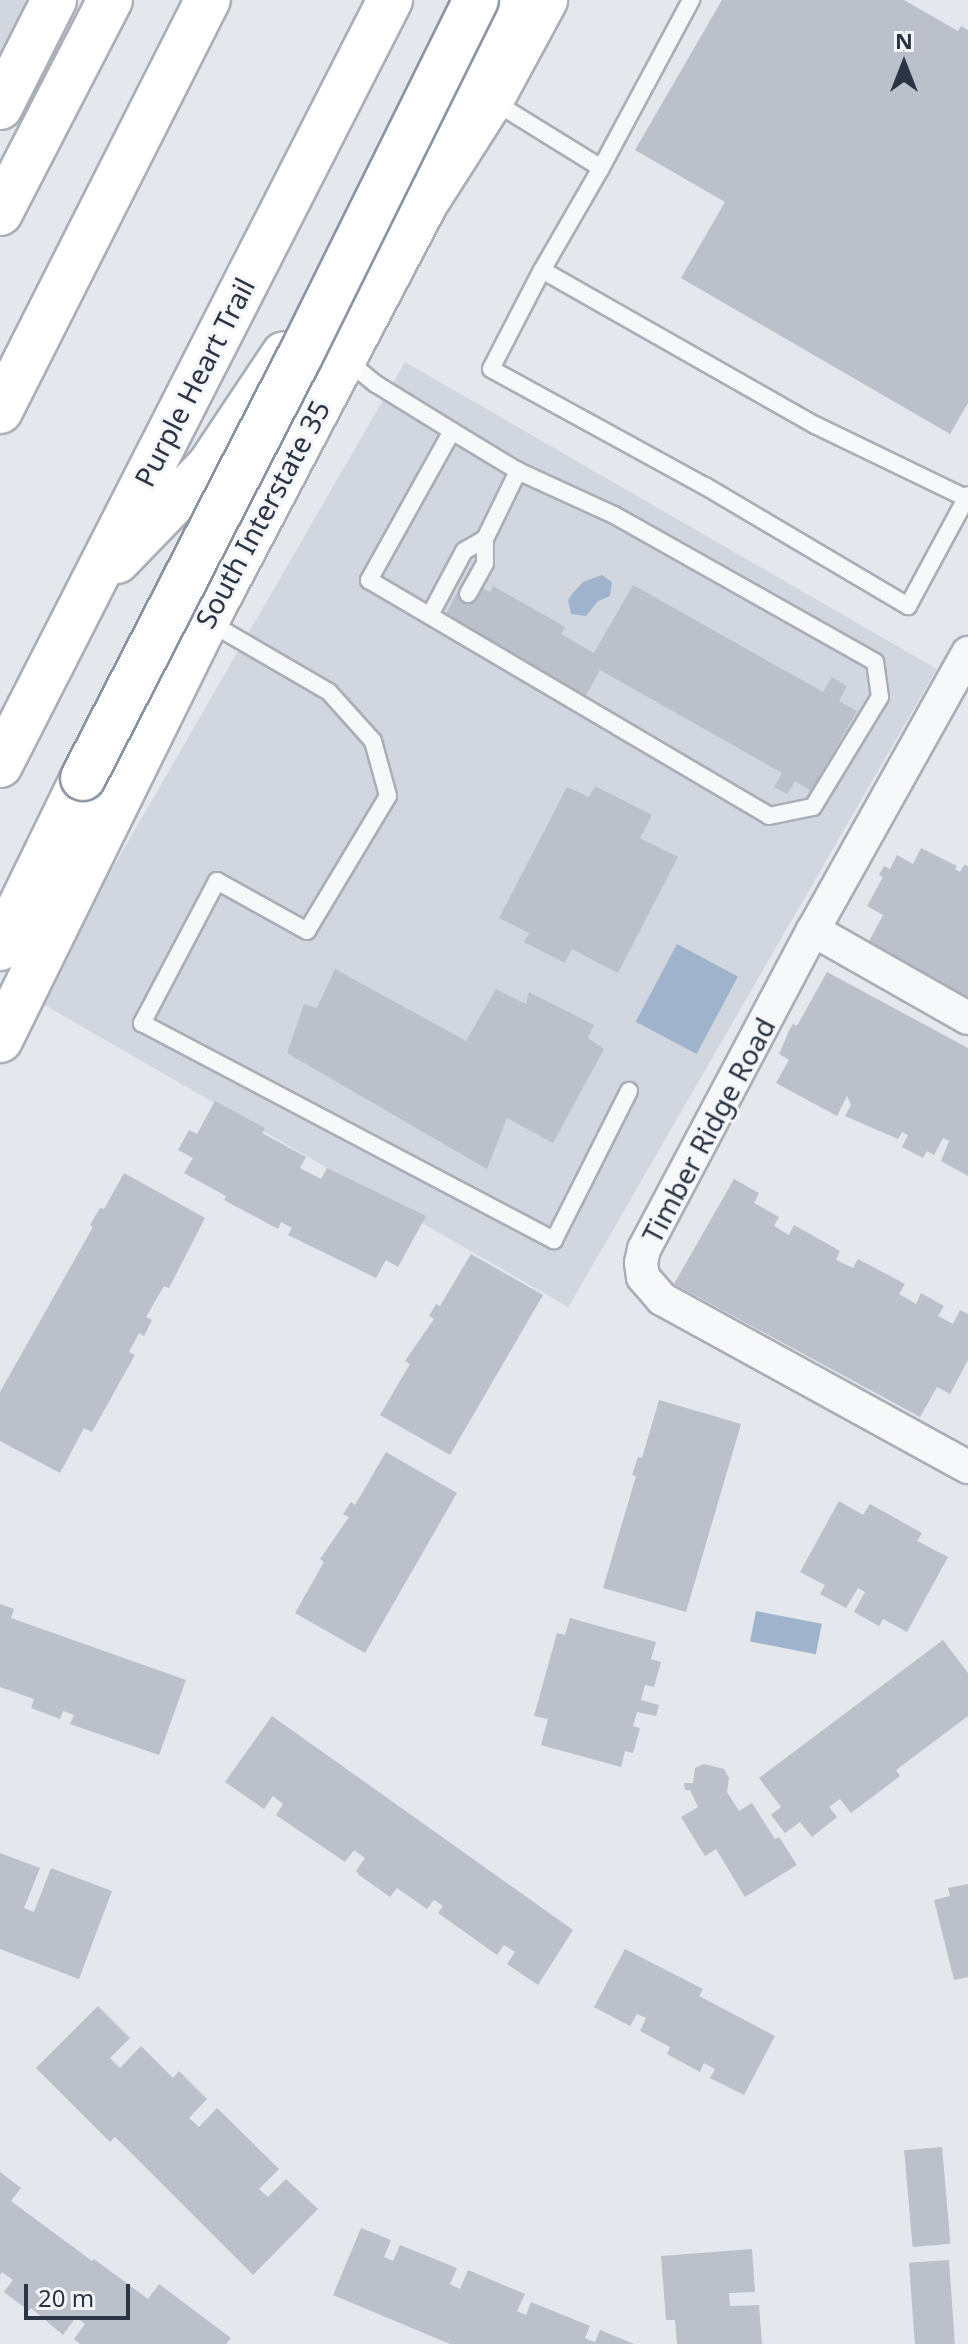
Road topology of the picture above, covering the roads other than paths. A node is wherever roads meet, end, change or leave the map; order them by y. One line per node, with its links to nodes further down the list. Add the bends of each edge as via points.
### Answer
1 (54, 0): 10 (main road)
2 (110, 0): 12 (main road)
3 (208, 0): 15 (main road)
4 (390, 0): 20 (main road, Purple Heart Trail)
5 (476, 0): 27 (main road, bridge)
6 (509, 0): 20 (main road, via 448,106 210,465)
7 (545, 0): 9 (main road, South Interstate 35)
8 (691, 0): 11 (lane)
9 (491, 100): 11 (lane); 14 (main road, South Interstate 35, via 428,199)
10 (0, 107)
11 (601, 168): 13 (lane)
12 (0, 213)
13 (542, 270): 18 (lane, via 815,425); 18 (lane, via 491,369 705,486 908,606)
14 (344, 358): 16 (lane); 23 (main road, South Interstate 35)
15 (0, 411)
16 (452, 431): 17 (lane); 22 (lane, via 369,580)
17 (518, 471): 19 (lane); 22 (lane, via 614,515 875,662 880,697 813,807 769,816)
18 (967, 496)
19 (485, 539): 21 (lane, via 485,563); 22 (lane, via 464,551)
20 (85, 594): 25 (main road, Purple Heart Trail)
21 (468, 594)
22 (430, 615)
23 (206, 621): 29 (main road, South Interstate 35); 30 (lane, via 329,692 373,741 388,796 307,931 217,881 142,1023 554,1240)
24 (968, 653): 26 (street, Timber Ridge Road)
25 (0, 765)
26 (813, 930): 28 (street); 31 (street, Timber Ridge Road, via 644,1249 643,1277 662,1299)
27 (0, 948)
28 (968, 1018)
29 (0, 1040)
30 (629, 1091)
31 (968, 1467)

